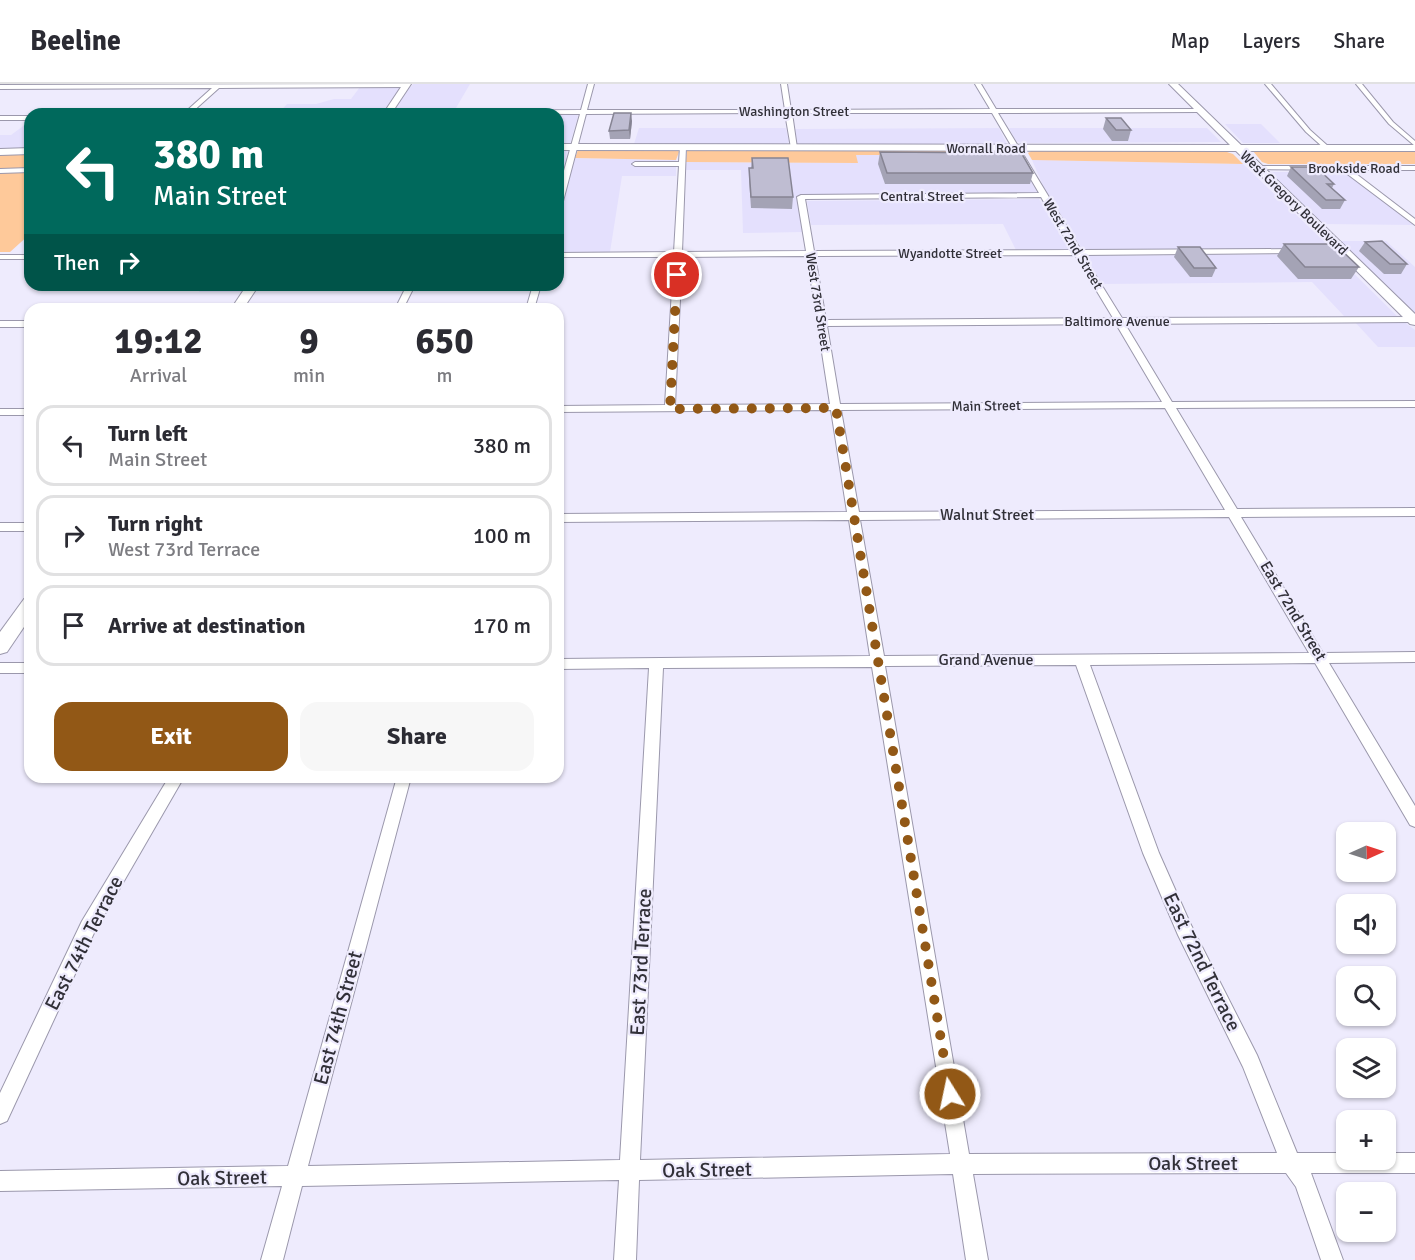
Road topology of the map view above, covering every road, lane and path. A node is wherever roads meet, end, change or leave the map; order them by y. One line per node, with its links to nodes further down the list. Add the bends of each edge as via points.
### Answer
1 (591, 84): 16 (street)
2 (784, 84): 13 (street)
3 (978, 84): 14 (street, West 72nd Street)
4 (1173, 84): 12 (main road, West Gregory Boulevard)
5 (1268, 84): 26 (street)
6 (1359, 84): 19 (street)
7 (219, 85): 8 (street); 9 (street); 10 (street)
8 (407, 85): 11 (main road)
9 (3, 87)
10 (193, 108)
11 (391, 108)
12 (1199, 110): 14 (street, Washington Street); 25 (main road, West Gregory Boulevard)
13 (788, 111): 14 (street, Washington Street); 16 (street, Washington Street); 23 (street)
14 (994, 111): 24 (street, West 72nd Street)
15 (564, 112): 16 (street, Washington Street)
16 (584, 112): 21 (street)
17 (0, 118): 18 (street)
18 (24, 118)
19 (1415, 146): 26 (main road, Wornall Road)
20 (564, 147): 21 (main road, Wornall Road)
21 (574, 147): 22 (main road, Wornall Road); 32 (street)
22 (683, 147): 23 (main road, Wornall Road); 30 (street)
23 (794, 148): 24 (main road, Wornall Road)
24 (1014, 148): 25 (main road, Wornall Road); 39 (street, West 72nd Street)
25 (1238, 148): 26 (main road, Wornall Road); 33 (main road, West Gregory Boulevard)
26 (1327, 148)
27 (24, 151): 28 (main road)
28 (0, 152)
29 (635, 164): 30 (street)
30 (682, 164): 44 (street)
31 (564, 165): 32 (street)
32 (568, 165): 38 (street)
33 (1258, 168): 34 (street, Brookside Road); 49 (main road, West Gregory Boulevard, via 1336,251)
34 (1348, 168): 35 (street, Brookside Road); 41 (street)
35 (1415, 168)
36 (24, 170): 37 (street)
37 (0, 171)
38 (564, 181)
39 (1044, 195): 40 (street, Central Street); 43 (street, West 72nd Street)
40 (801, 197): 45 (street, West 73rd Street)
41 (1415, 223)
42 (1310, 251): 43 (street, Wyandotte Street)
43 (1078, 252): 45 (street, Wyandotte Street); 50 (street, West 72nd Street)
44 (678, 254): 45 (street, Wyandotte Street); 46 (street, Wyandotte Street); 58 (street)
45 (810, 254): 51 (street, West 73rd Street)
46 (564, 255)
47 (0, 257): 48 (street)
48 (24, 257)
49 (1414, 320): 50 (street, Baltimore Avenue)
50 (1119, 321): 51 (street, Baltimore Avenue); 54 (street, West 72nd Street)
51 (822, 323): 56 (street, West 73rd Street)
52 (0, 324): 53 (street)
53 (24, 324)
54 (1168, 404): 55 (street, Main Street); 56 (street, Main Street); 62 (street, East 72nd Street)
55 (1415, 404)
56 (836, 408): 58 (street, Main Street); 63 (street, West 73rd Street)
57 (564, 409): 58 (street, Main Street)
58 (670, 409)
59 (0, 412): 60 (street)
60 (24, 412)
61 (1415, 512): 62 (street, Walnut Street)
62 (1234, 513): 63 (street, Walnut Street); 69 (street, East 72nd Street)
63 (854, 516): 64 (street, Walnut Street); 72 (street, West 73rd Street)
64 (564, 518)
65 (0, 527): 66 (street)
66 (24, 527)
67 (24, 613): 68 (main road)
68 (0, 647)
69 (1320, 657): 70 (street, Grand Avenue); 71 (street, Grand Avenue); 79 (street, East 72nd Street)
70 (1415, 657)
71 (1081, 659): 72 (street, Grand Avenue); 81 (street, East 72nd Terrace, via 1151,853 1250,1062)
72 (878, 661): 73 (street, Grand Avenue); 83 (street, West 73rd Street)
73 (656, 663): 74 (street, Grand Avenue); 84 (street, East 73rd Terrace)
74 (564, 664)
75 (0, 668): 76 (street)
76 (24, 668)
77 (173, 783): 80 (street, East 74th Terrace, via 88,927)
78 (402, 783): 85 (street, East 74th Street)
79 (1415, 820)
80 (0, 1114)
81 (1291, 1163): 82 (street, Oak Street); 83 (street, Oak Street); 90 (street, East 72nd Terrace, via 1304,1181)
82 (1415, 1163)
83 (962, 1164): 84 (street, Oak Street); 89 (street, West 73rd Street)
84 (630, 1171): 85 (street, Oak Street); 88 (street, East 73rd Terrace)
85 (294, 1176): 86 (street, Oak Street); 87 (street, East 74th Street)
86 (0, 1181)
87 (272, 1260)
88 (625, 1260)
89 (978, 1260)
90 (1332, 1260)

